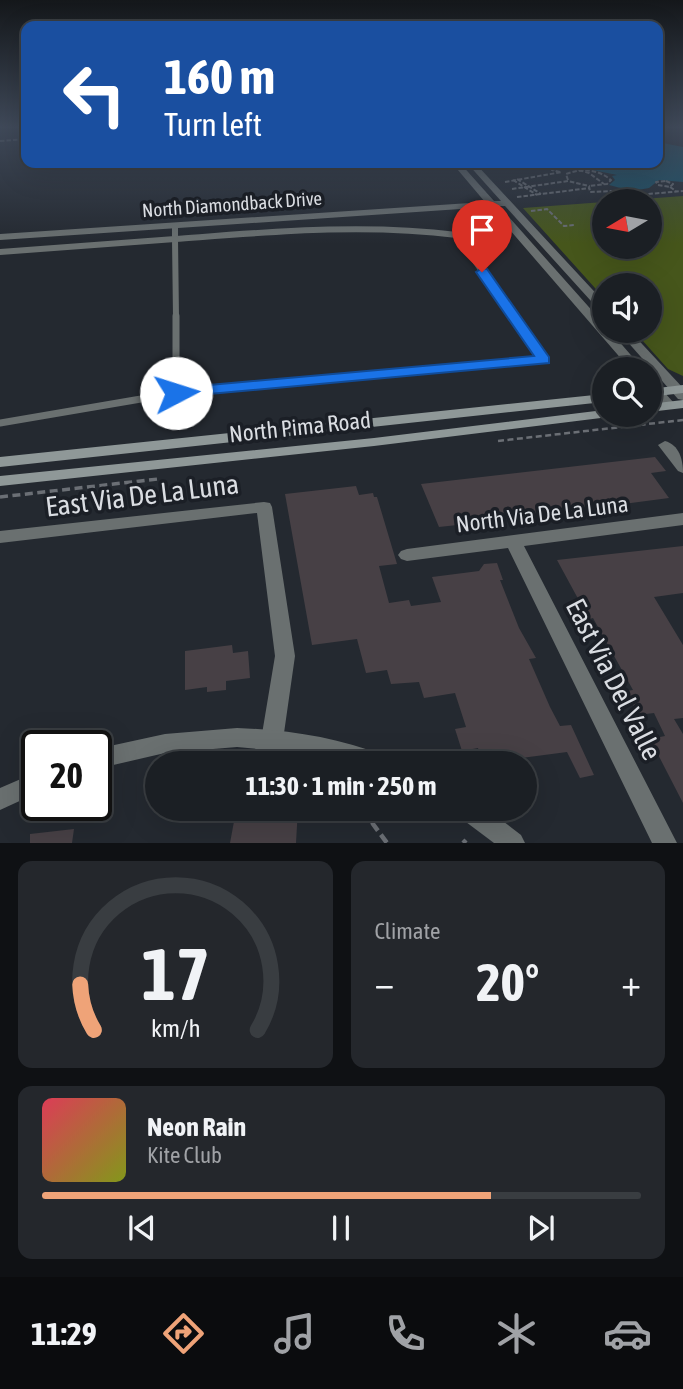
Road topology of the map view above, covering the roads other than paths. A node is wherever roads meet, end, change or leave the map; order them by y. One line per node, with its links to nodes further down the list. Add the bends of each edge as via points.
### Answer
1 (460, 168): 4 (street)
2 (477, 168): 3 (street)
3 (512, 200): 4 (street, North Diamondback Drive); 9 (street)
4 (492, 204): 5 (street, North Diamondback Drive); 11 (street)
5 (175, 226): 6 (street, North Diamondback Drive); 7 (lane)
6 (0, 237)
7 (176, 239): 8 (lane); 14 (lane); 14 (lane, via 346,227 409,227 457,234 544,360)
8 (0, 252)
9 (592, 295)
10 (635, 343): 13 (street)
11 (626, 357)
12 (662, 390): 13 (main road)
13 (681, 391)
14 (176, 393): 17 (lane)
15 (592, 399): 19 (main road, North Pima Road)
16 (592, 415): 21 (main road, North Pima Road)
17 (0, 423)
18 (665, 446): 20 (street)
19 (0, 462)
20 (683, 468)
21 (0, 481)
22 (683, 519): 24 (street, North Via De La Luna)
23 (0, 537): 26 (street, East Via De La Luna, via 264,507 285,656)
24 (513, 541): 25 (street, North Via De La Luna); 33 (street, East Via Del Valle)
25 (407, 555)
26 (272, 740): 27 (street); 28 (street, via 174,741)
27 (333, 751)
28 (112, 755)
29 (21, 789): 30 (street)
30 (0, 799)
31 (483, 821): 32 (street)
32 (513, 843)
33 (665, 843)

